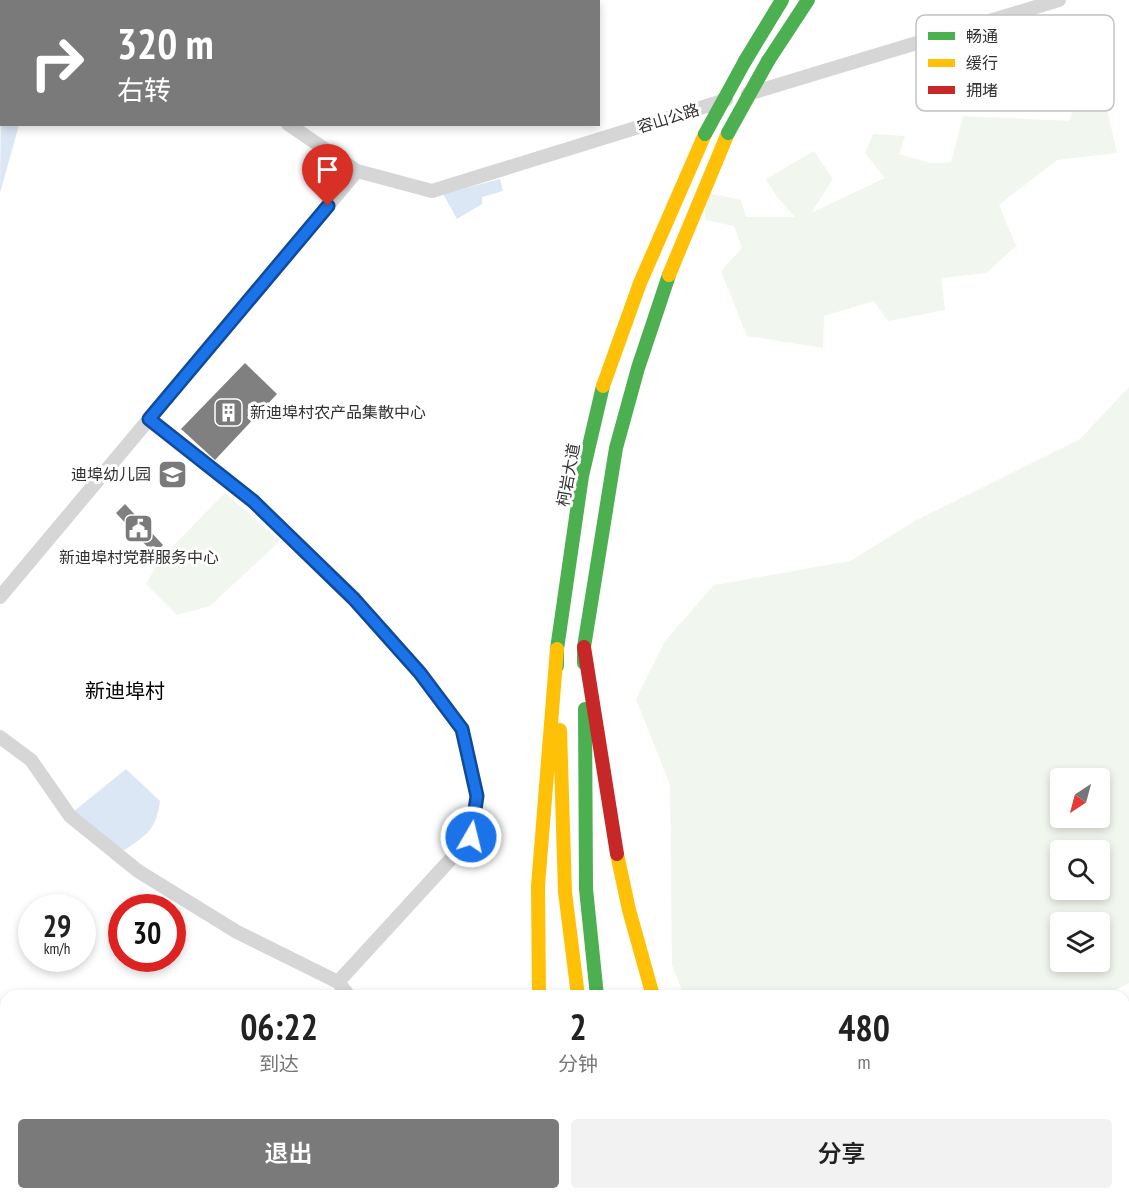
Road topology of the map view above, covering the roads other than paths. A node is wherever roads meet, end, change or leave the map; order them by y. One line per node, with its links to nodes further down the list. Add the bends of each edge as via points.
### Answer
1 (782, 0): 11 (main road, 柯岩大道, bridge, via 705,134 649,259 606,376 587,458)
2 (808, 0): 10 (main road, bridge, via 728,133 674,260 616,448)
3 (1059, 0): 4 (street, 容山公路)
4 (1010, 15)
5 (916, 44): 7 (street, 容山公路, via 432,191)
6 (291, 126): 7 (street, 容山公路)
7 (357, 171): 8 (street)
8 (149, 419): 9 (street); 13 (street, via 253,501 354,599 420,673 462,729 477,796 471,837)
9 (0, 597)
10 (584, 647): 17 (main road, via 586,889); 18 (main road, via 616,854)
11 (557, 649): 15 (main road, via 538,886); 16 (main road, 柯岩大道, via 565,892)
12 (0, 737): 13 (street, via 31,760 70,816 138,871 237,932)
13 (339, 982): 14 (street)
14 (345, 990)
15 (539, 990)
16 (577, 990)
17 (596, 990)
18 (651, 990)

